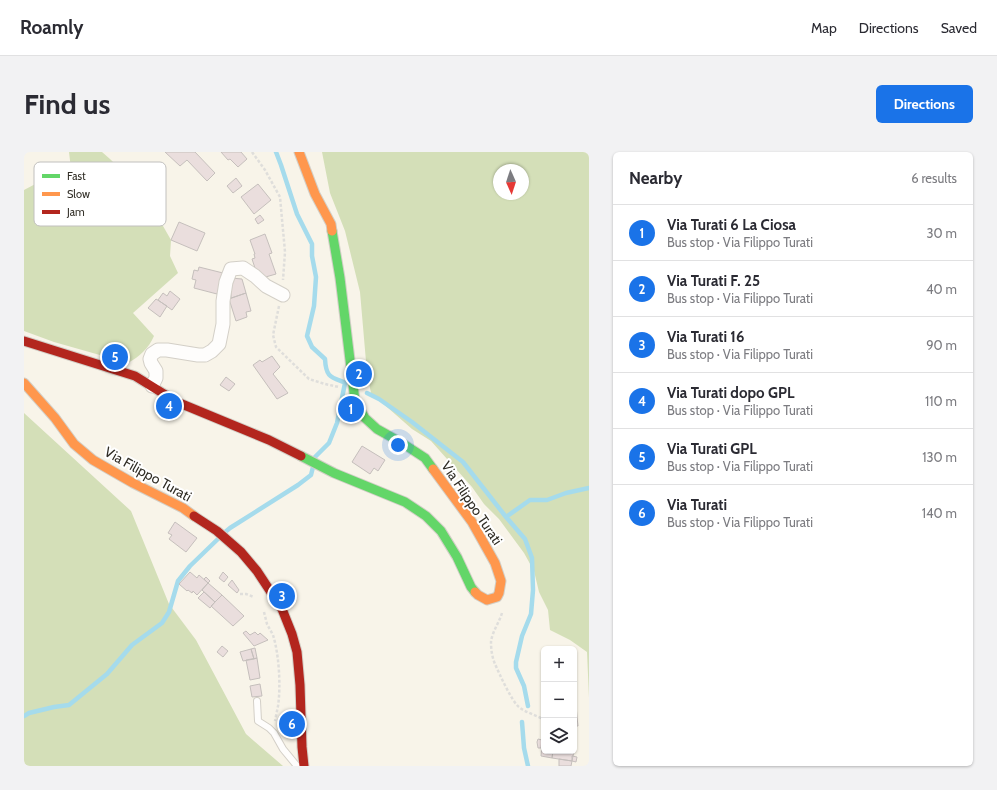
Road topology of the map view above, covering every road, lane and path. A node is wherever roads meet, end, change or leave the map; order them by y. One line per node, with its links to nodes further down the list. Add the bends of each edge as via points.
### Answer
1 (298, 152): 7 (main road, Via Filippo Turati, via 315,194 331,224 354,390 359,409 377,429 425,458 454,497 472,522 495,564 501,581)
2 (283, 295): 5 (street, via 266,286 243,268 231,269 226,282 219,344 205,355 158,350 150,359 156,371)
3 (24, 341): 5 (main road, via 135,376)
4 (24, 383): 14 (main road, Via Filippo Turati, via 74,444 94,460 183,508 217,531 258,571 282,609 297,652)
5 (152, 386): 7 (main road, via 177,402 405,502 426,516 441,531 471,587 478,595 487,600)
6 (240, 594): 8 (path)
7 (497, 597): 11 (path, via 503,605 492,638 494,663 517,705)
8 (257, 598)
9 (262, 608): 12 (path, via 272,635 278,668 278,705)
10 (258, 701): 12 (lane, via 258,721)
11 (541, 718)
12 (274, 733): 13 (lane)
13 (297, 766)
14 (304, 766)

